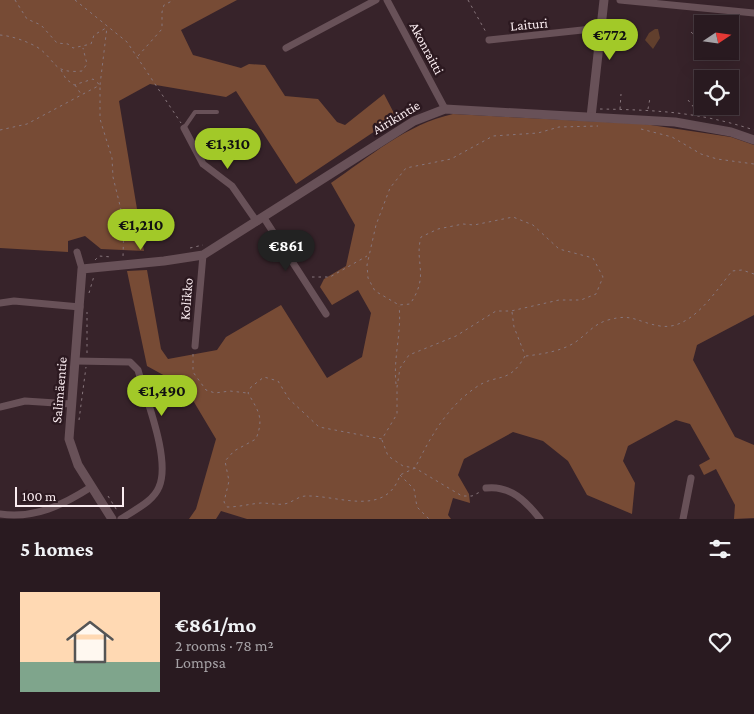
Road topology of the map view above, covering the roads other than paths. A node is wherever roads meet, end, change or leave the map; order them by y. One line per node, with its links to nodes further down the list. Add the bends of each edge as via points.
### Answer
1 (376, 0): 8 (street)
2 (386, 0): 9 (street, Akonraitti)
3 (604, 0): 6 (street)
4 (620, 0): 5 (street)
5 (754, 13)
6 (601, 28): 7 (street, Laituri); 11 (street)
7 (489, 40)
8 (286, 48)
9 (445, 109): 11 (street, Airikintie); 14 (street, Airikintie, via 414,121)
10 (217, 112): 12 (lane, via 195,112)
11 (592, 113): 13 (street, Airikintie, via 675,122 731,132)
12 (184, 128): 14 (street, via 203,164 232,186)
13 (754, 140)
14 (260, 220): 16 (street, Airikintie); 20 (street)
15 (77, 252): 17 (street, Salimäentie)
16 (203, 255): 17 (street, Airikintie); 21 (street, Kolikko)
17 (82, 269): 19 (street, Salimäentie)
18 (0, 303): 19 (street)
19 (84, 306): 22 (street, Salimäentie)
20 (326, 314)
21 (195, 346)
22 (75, 361): 23 (street, Salimäentie); 29 (street, via 130,362 135,365 163,455 159,487 144,504)
23 (72, 404): 24 (street, via 25,401); 26 (street, Salimäentie, via 71,449)
24 (0, 407)
25 (691, 478): 32 (street)
26 (91, 487): 28 (street, via 38,517 16,519); 30 (street, Salimäentie)
27 (486, 488): 31 (street, via 498,487 515,494)
28 (0, 514)
29 (122, 518)
30 (112, 519)
31 (540, 519)
32 (683, 519)

